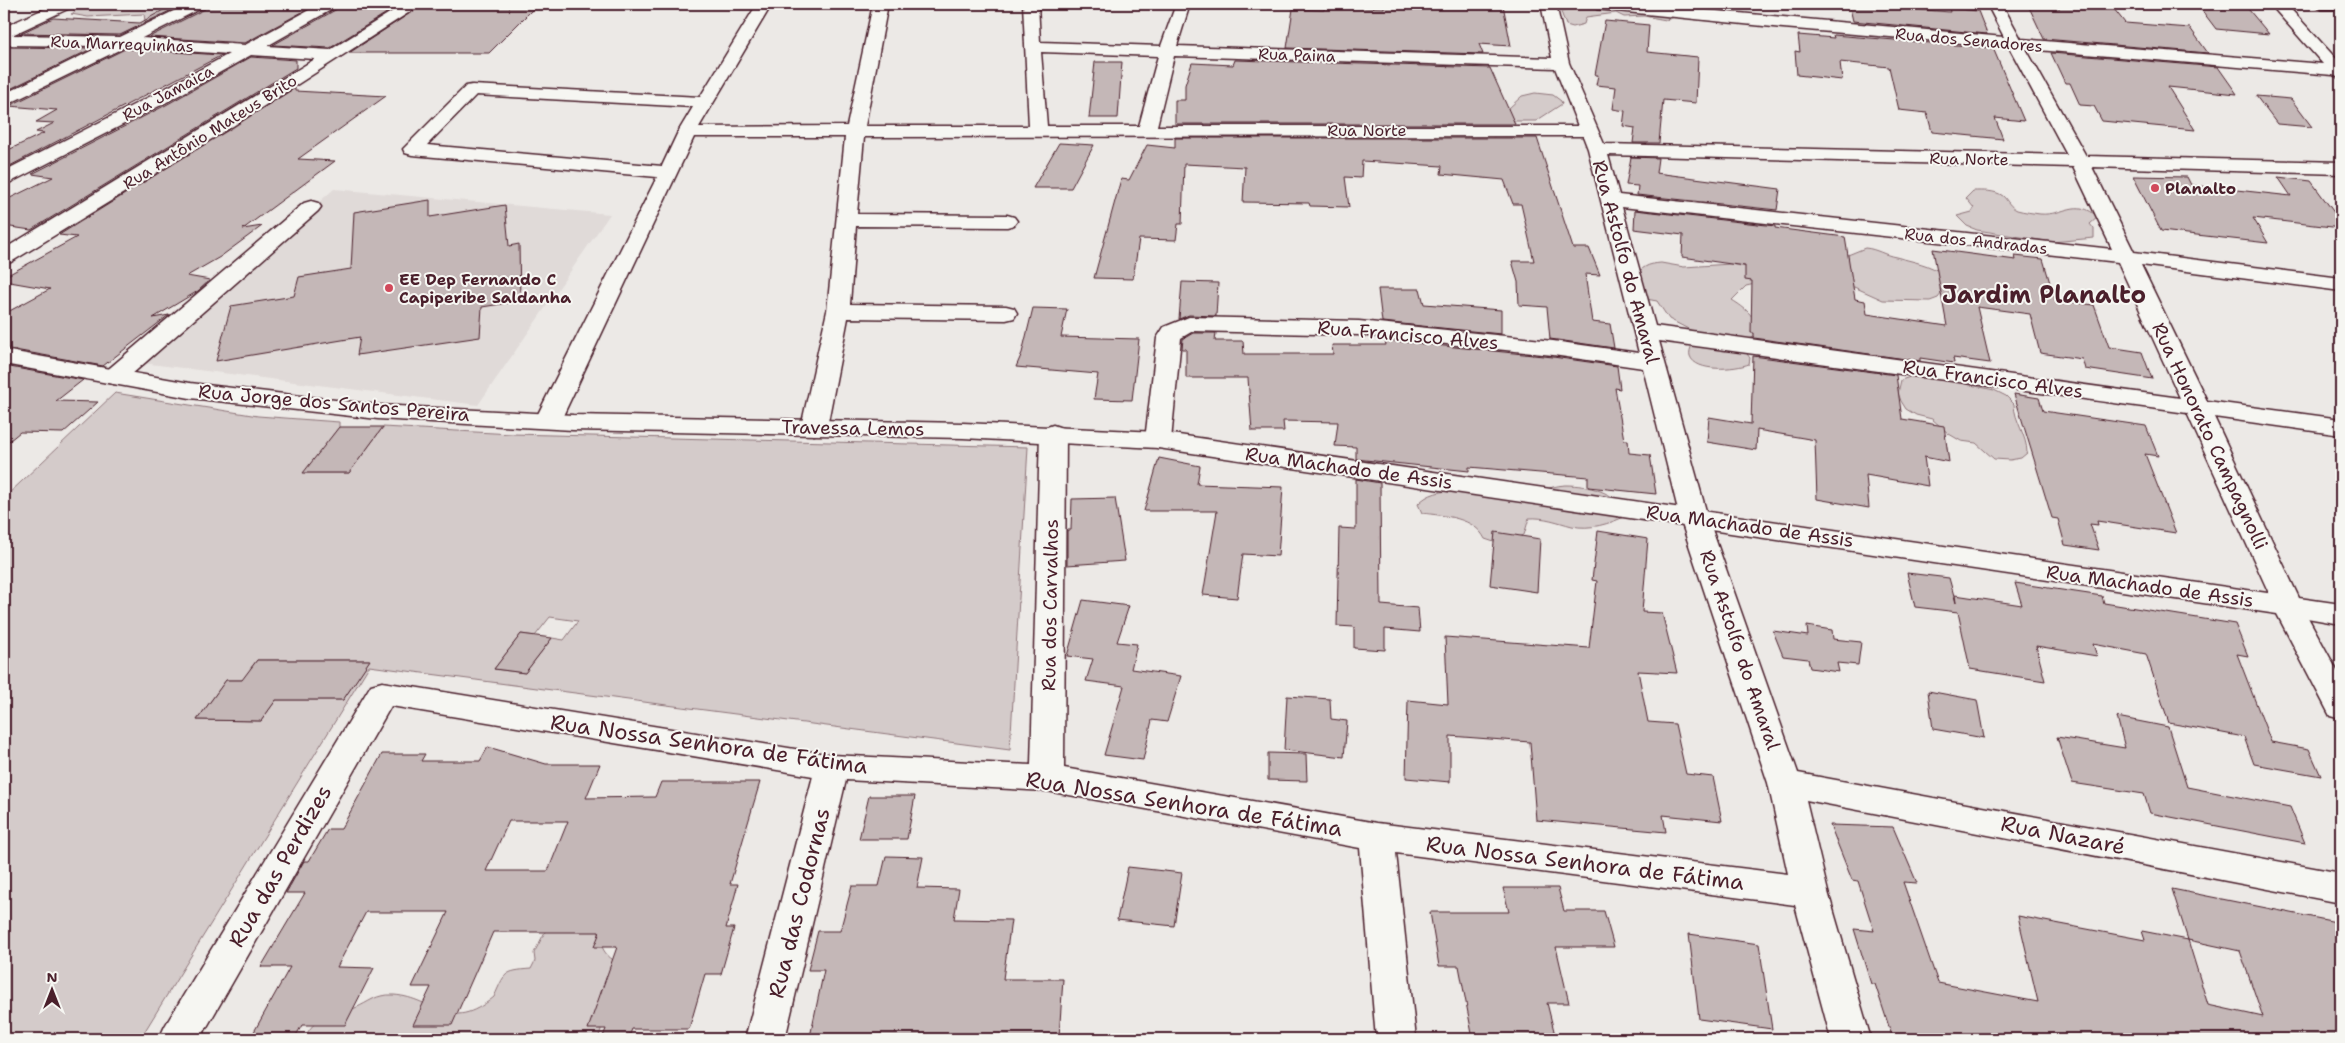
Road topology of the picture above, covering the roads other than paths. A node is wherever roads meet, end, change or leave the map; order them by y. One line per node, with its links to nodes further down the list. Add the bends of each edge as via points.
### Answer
1 (67, 4): 15 (street)
2 (200, 4): 17 (street)
3 (331, 4): 20 (street, Rua Jamaica)
4 (414, 4): 22 (street, Rua Antônio Mateus Brito)
5 (764, 4): 26 (street)
6 (880, 4): 28 (street)
7 (1030, 4): 19 (street)
8 (1183, 4): 21 (street)
9 (1549, 4): 23 (street, Rua Astolfo do Amaral)
10 (1597, 4): 18 (street, Rua dos Senadores)
11 (1995, 4): 18 (street, Rua Honorato Campagnolli)
12 (2278, 4): 24 (street)
13 (2322, 4): 14 (street)
14 (2341, 5)
15 (4, 33)
16 (4, 40): 17 (street, Rua Marrequinhas)
17 (122, 42): 20 (street, Rua Marrequinhas); 25 (street)
18 (2014, 44): 24 (street, Rua dos Senadores); 32 (street, Rua Honorato Campagnolli)
19 (1033, 47): 21 (street, Rua Paina); 29 (street)
20 (246, 50): 22 (street, Rua Marrequinhas); 35 (street, Rua Jamaica, via 159,99)
21 (1167, 51): 23 (street, Rua Paina); 27 (street)
22 (330, 55): 41 (street, Rua Antônio Mateus Brito)
23 (1561, 63): 31 (street, Rua Astolfo do Amaral)
24 (2340, 72)
25 (4, 101)
26 (704, 102): 30 (street); 34 (street, via 472,90 412,149)
27 (1147, 130): 29 (street, Rua Norte); 31 (street, Rua Norte)
28 (855, 131): 29 (street, Rua Norte); 30 (street, Rua Norte); 38 (street)
29 (1038, 131)
30 (687, 132): 34 (street)
31 (1592, 140): 32 (street, Rua Norte); 36 (street, Rua Astolfo do Amaral)
32 (2080, 162): 33 (street, Rua Norte); 40 (street, Rua Honorato Campagnolli)
33 (2341, 168)
34 (668, 172): 50 (street)
35 (4, 178)
36 (1610, 200): 40 (street, Rua dos Andradas); 45 (street, Rua Astolfo do Amaral)
37 (311, 207): 48 (street)
38 (846, 220): 39 (street); 43 (street)
39 (1006, 221)
40 (2126, 257): 42 (street, Rua dos Andradas); 49 (street, Rua Honorato Campagnolli)
41 (4, 258)
42 (2341, 284)
43 (838, 311): 44 (street); 51 (street)
44 (1006, 313)
45 (1645, 332): 47 (street, Rua Astolfo do Amaral); 49 (street, Rua Francisco Alves)
46 (4, 357): 48 (street, Rua Jorge dos Santos Pereira)
47 (1653, 362): 54 (street, Rua Francisco Alves, via 1359,328 1189,324 1172,332 1169,338); 55 (street, Rua Astolfo do Amaral)
48 (114, 377): 50 (street, Rua Jorge dos Santos Pereira, via 240,398 379,412)
49 (2197, 406): 52 (street, Rua Francisco Alves); 56 (street, Rua Honorato Campagnolli)
50 (548, 420): 51 (street, Travessa Lemos)
51 (814, 427): 53 (street, Travessa Lemos)
52 (2341, 427)
53 (1053, 433): 54 (street, Travessa Lemos); 61 (street, Rua dos Carvalhos)
54 (1158, 440): 55 (street, Rua Machado de Assis)
55 (1694, 518): 56 (street, Rua Machado de Assis); 62 (street, Rua Astolfo do Amaral)
56 (2288, 606): 57 (street, Rua Machado de Assis); 59 (street, Rua Honorato Campagnolli)
57 (2341, 614)
58 (382, 693): 60 (street, Rua Nossa Senhora de Fátima); 66 (street, Rua das Perdizes)
59 (2341, 708)
60 (832, 767): 61 (street, Rua Nossa Senhora de Fátima); 67 (street, Rua das Codornas)
61 (1048, 778): 63 (street, Rua Nossa Senhora de Fátima)
62 (1785, 783): 64 (street, Rua Nazaré); 65 (street, Rua Astolfo do Amaral)
63 (1377, 837): 65 (street, Rua Nossa Senhora de Fátima); 68 (street)
64 (2341, 888)
65 (1810, 892): 69 (street, Rua Astolfo do Amaral)
66 (179, 1039)
67 (765, 1039)
68 (1396, 1039)
69 (1851, 1039)

